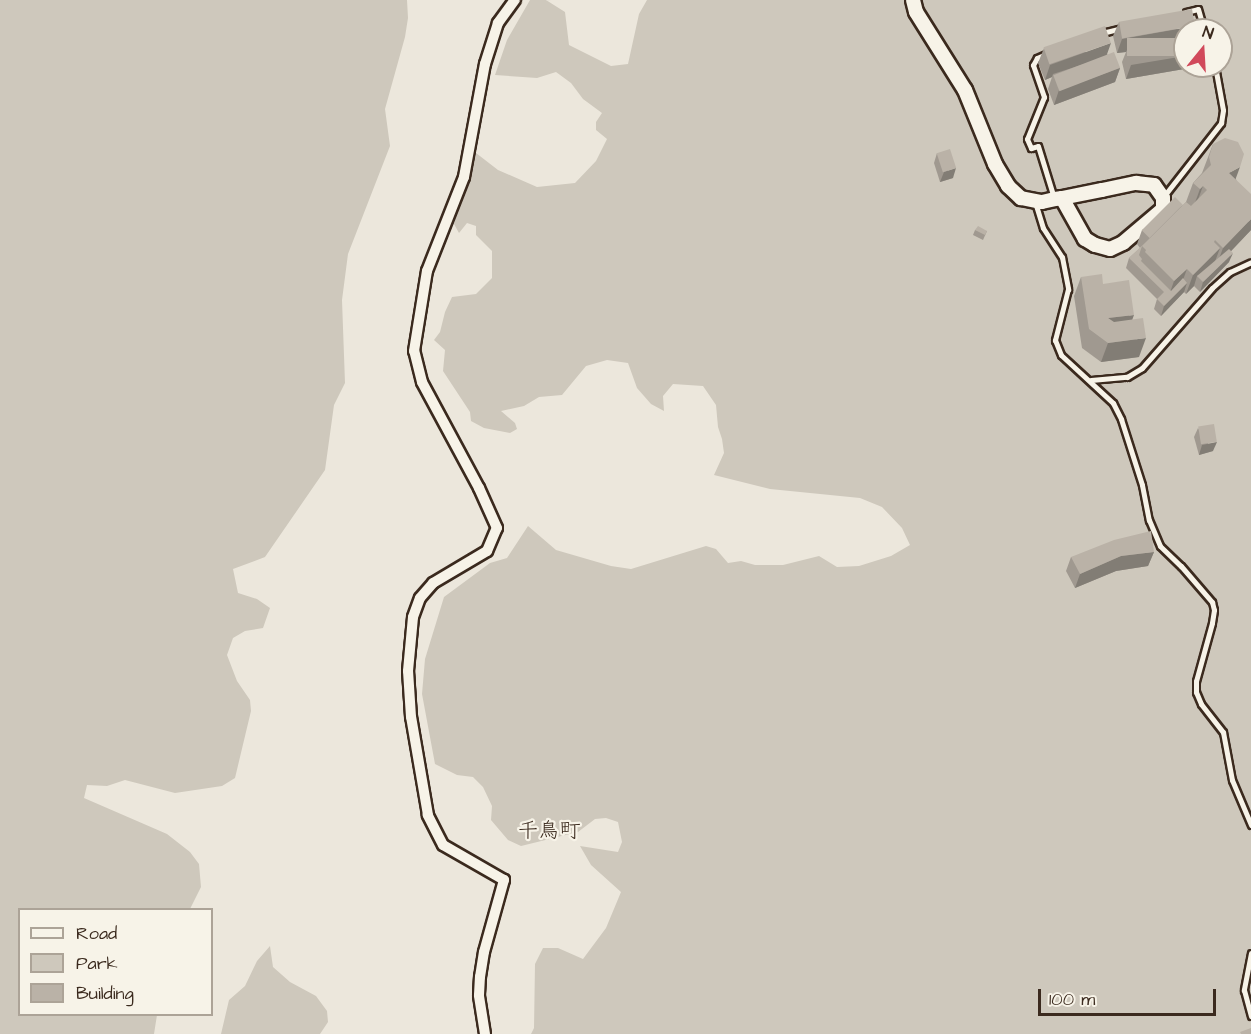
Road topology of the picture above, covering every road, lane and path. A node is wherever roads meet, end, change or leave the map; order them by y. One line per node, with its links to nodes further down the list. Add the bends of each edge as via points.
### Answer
1 (514, 0): 17 (street, via 498,22 485,64 464,177 428,271 414,351 422,382 497,528 487,552 433,583 420,598 413,616 408,671 411,717 428,816 443,845 504,880 480,977)
2 (913, 0): 11 (street, via 916,12 965,90 1008,186 1021,198)
3 (1175, 15): 4 (lane, via 1198,9)
4 (1201, 18)
5 (1130, 26): 6 (lane)
6 (1096, 35)
7 (1056, 50): 9 (lane, via 1037,58 1033,64 1044,97 1027,139 1031,148 1038,146)
8 (1217, 78): 10 (lane, via 1223,110 1221,123)
9 (1058, 198): 10 (street, via 1137,183 1154,185); 10 (street, via 1085,238 1110,249 1123,243 1163,209); 11 (street)
10 (1163, 198)
11 (1035, 200): 13 (lane, via 1043,228 1062,257 1068,289 1055,340 1061,355)
12 (1251, 262): 13 (lane, via 1230,272 1212,288 1142,368 1126,377)
13 (1091, 380): 14 (lane, via 1113,403 1121,419 1160,546 1212,602 1212,623 1196,692 1222,732 1232,780)
14 (1251, 825)
15 (1251, 953): 16 (lane, via 1244,990)
16 (1251, 1016)
17 (485, 1034)

